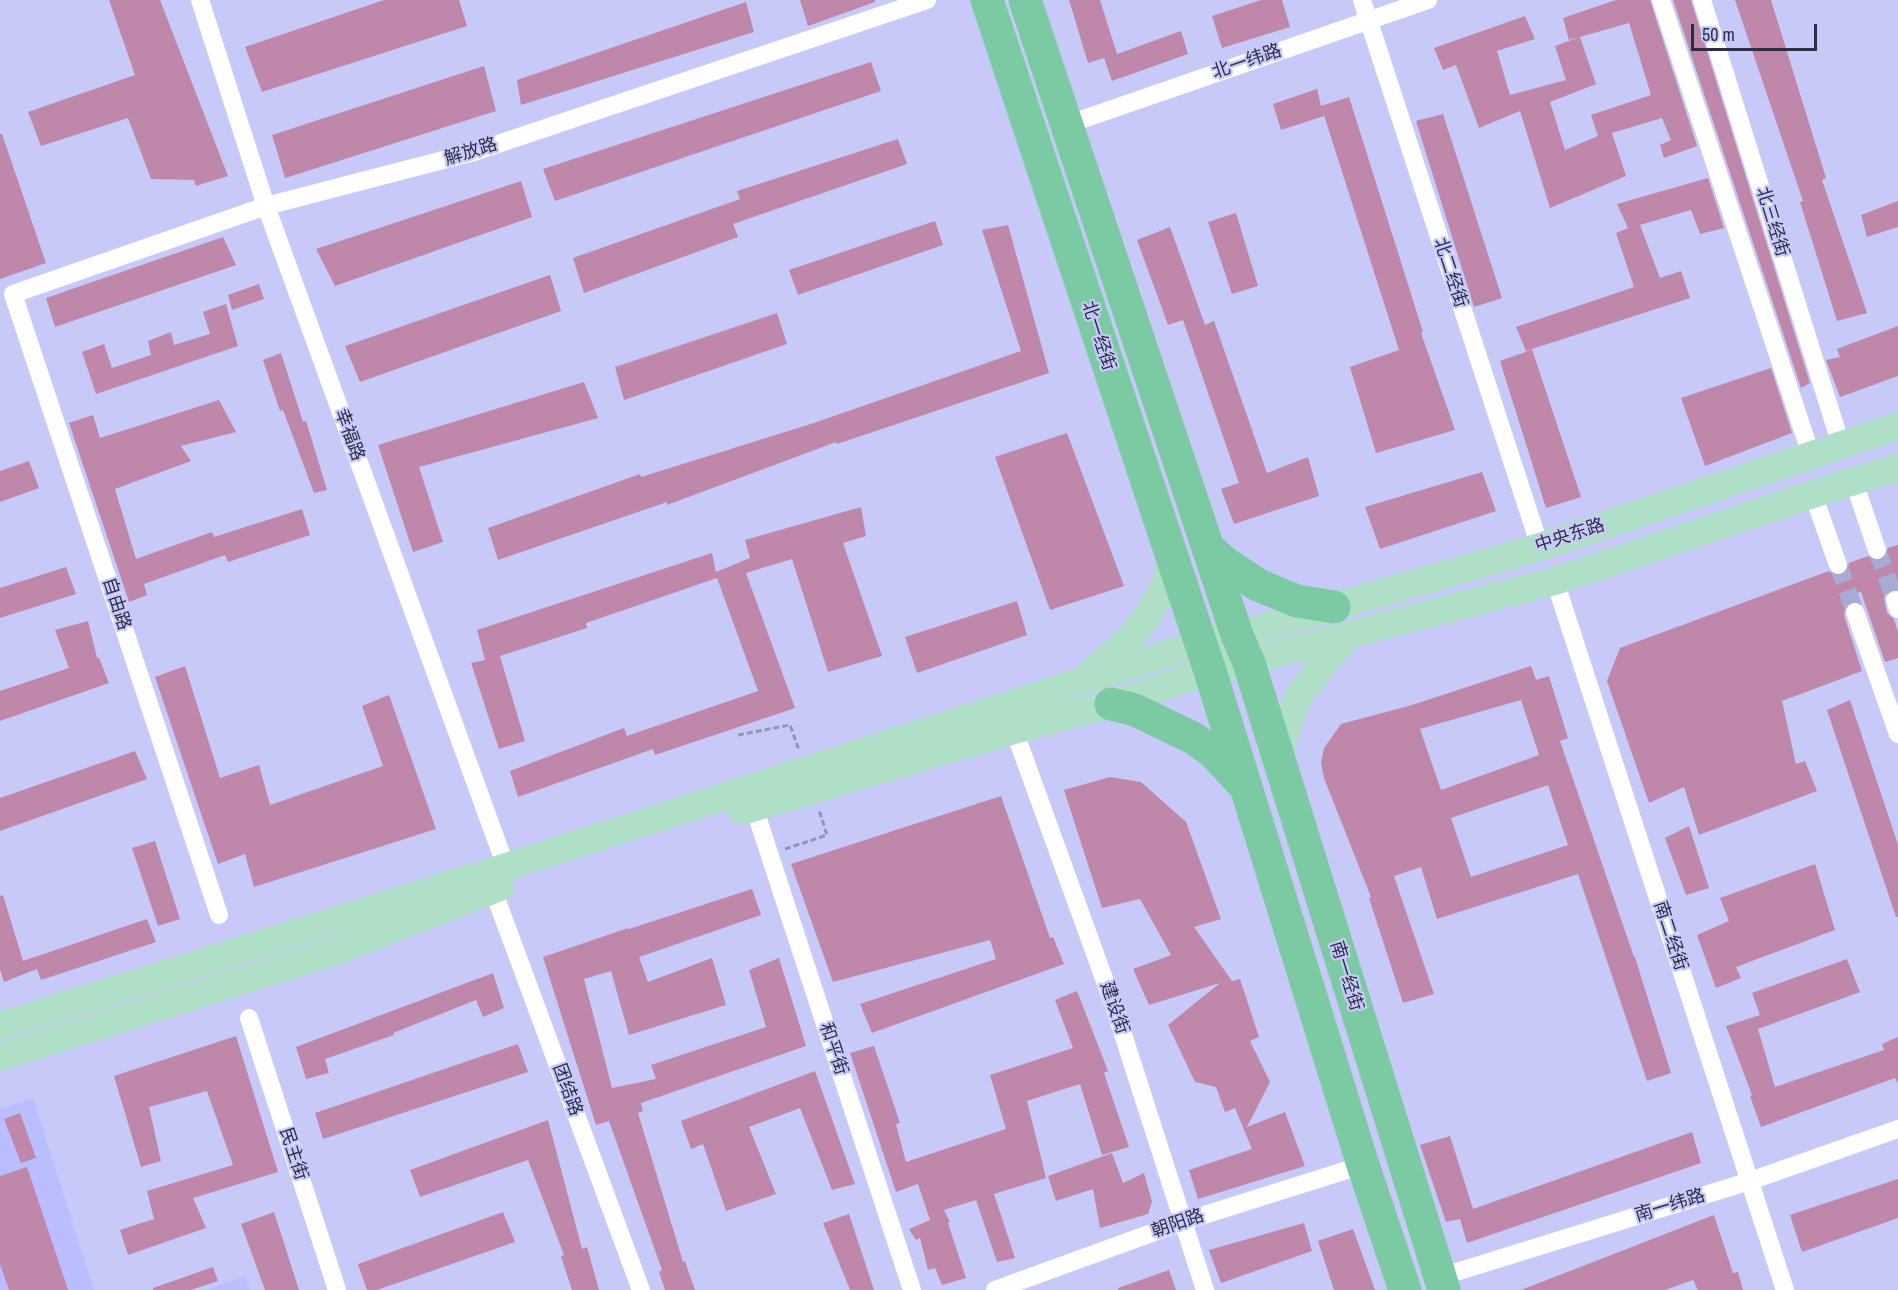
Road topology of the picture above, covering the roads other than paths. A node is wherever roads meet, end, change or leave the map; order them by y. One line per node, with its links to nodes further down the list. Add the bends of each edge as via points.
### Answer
1 (200, 0): 11 (street, 幸福路)
2 (927, 0): 11 (street, 解放路, via 474,152)
3 (987, 0): 22 (highway, 北一经街)
4 (1025, 0): 10 (highway, 北一经街)
5 (1362, 0): 9 (street, 北二经街)
6 (1428, 0): 9 (street, 北一纬路)
7 (1661, 0): 15 (street)
8 (1702, 0): 14 (street, 北三经街)
9 (1368, 21): 10 (street, 北一纬路); 19 (street, 北二经街)
10 (1066, 125): 20 (highway, 北一经街)
11 (266, 207): 12 (street, 解放路); 37 (street, 幸福路)
12 (14, 294): 38 (street, 自由路)
13 (1898, 426): 14 (main road, 中央东路)
14 (1841, 445): 15 (main road, 中央东路)
15 (1810, 455): 19 (main road, 中央东路)
16 (1898, 467): 17 (main road, 中央东路)
17 (1854, 482): 18 (main road, 中央东路); 21 (street)
18 (1813, 494): 23 (street); 24 (main road, 中央东路)
19 (1540, 547): 25 (main road, 中央东路)
20 (1208, 548): 25 (highway, via 1258,585 1298,602); 28 (highway, 北一经街)
21 (1877, 550)
22 (1172, 559): 29 (highway, 北一经街); 30 (main road, via 1164,587 1150,612 1130,638)
23 (1838, 565)
24 (1555, 582): 27 (main road, 中央东路); 44 (street, 南二经街)
25 (1334, 607): 28 (main road, 中央东路)
26 (1855, 612): 33 (street)
27 (1350, 636): 28 (main road, 中央东路); 34 (main road, via 1299,696)
28 (1243, 649): 29 (main road); 34 (highway, 南一经街)
29 (1205, 657): 30 (main road); 31 (main road); 35 (highway)
30 (1084, 680): 37 (main road)
31 (1111, 704): 32 (main road); 35 (highway, via 1135,710 1193,738 1226,764)
32 (1014, 730): 36 (main road); 45 (street, 建设街, via 1114,1006)
33 (1898, 734)
34 (1278, 757): 46 (highway, 南一经街)
35 (1246, 788): 43 (highway)
36 (754, 807): 37 (main road); 49 (street, 和平街)
37 (499, 878): 40 (main road, via 330,923); 41 (main road, via 339,950); 48 (street, 团结路)
38 (219, 915)
39 (249, 1018): 47 (street, 民主街)
40 (0, 1026)
41 (0, 1057)
42 (1898, 1129): 44 (street, 南一纬路)
43 (1363, 1165): 45 (street, 朝阳路); 52 (highway)
44 (1750, 1181): 46 (street, 南一纬路); 53 (street, 南二经街)
45 (1182, 1222): 50 (street, 朝阳路); 51 (street, 建设街)
46 (1442, 1283)
47 (337, 1290)
48 (641, 1290)
49 (912, 1290)
50 (995, 1290)
51 (1205, 1290)
52 (1405, 1290)
53 (1785, 1290)

